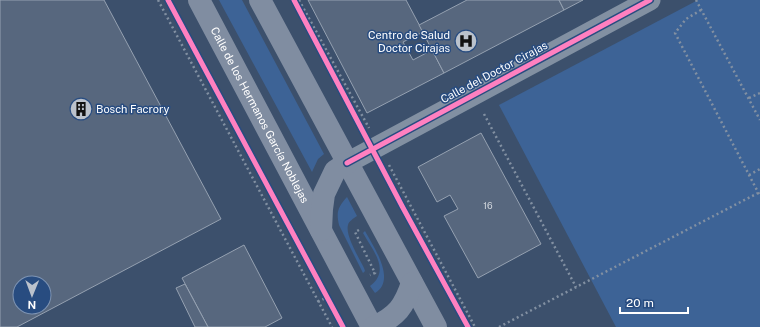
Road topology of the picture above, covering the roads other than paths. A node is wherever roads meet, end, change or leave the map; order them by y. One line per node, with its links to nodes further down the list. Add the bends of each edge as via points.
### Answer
1 (199, 0): 5 (main road, Calle de los Hermanos García Noblejas)
2 (260, 0): 4 (main road)
3 (650, 0): 4 (street, Calle del Doctor Cirajas)
4 (347, 163): 5 (main road, Calle de los Hermanos García Noblejas, via 336,171 324,194); 6 (main road)
5 (321, 230): 7 (main road, Calle de los Hermanos García Noblejas)
6 (412, 283): 7 (main road, Calle de los Hermanos García Noblejas, via 408,296 400,308 388,320); 8 (main road)
7 (373, 327)
8 (436, 327)

